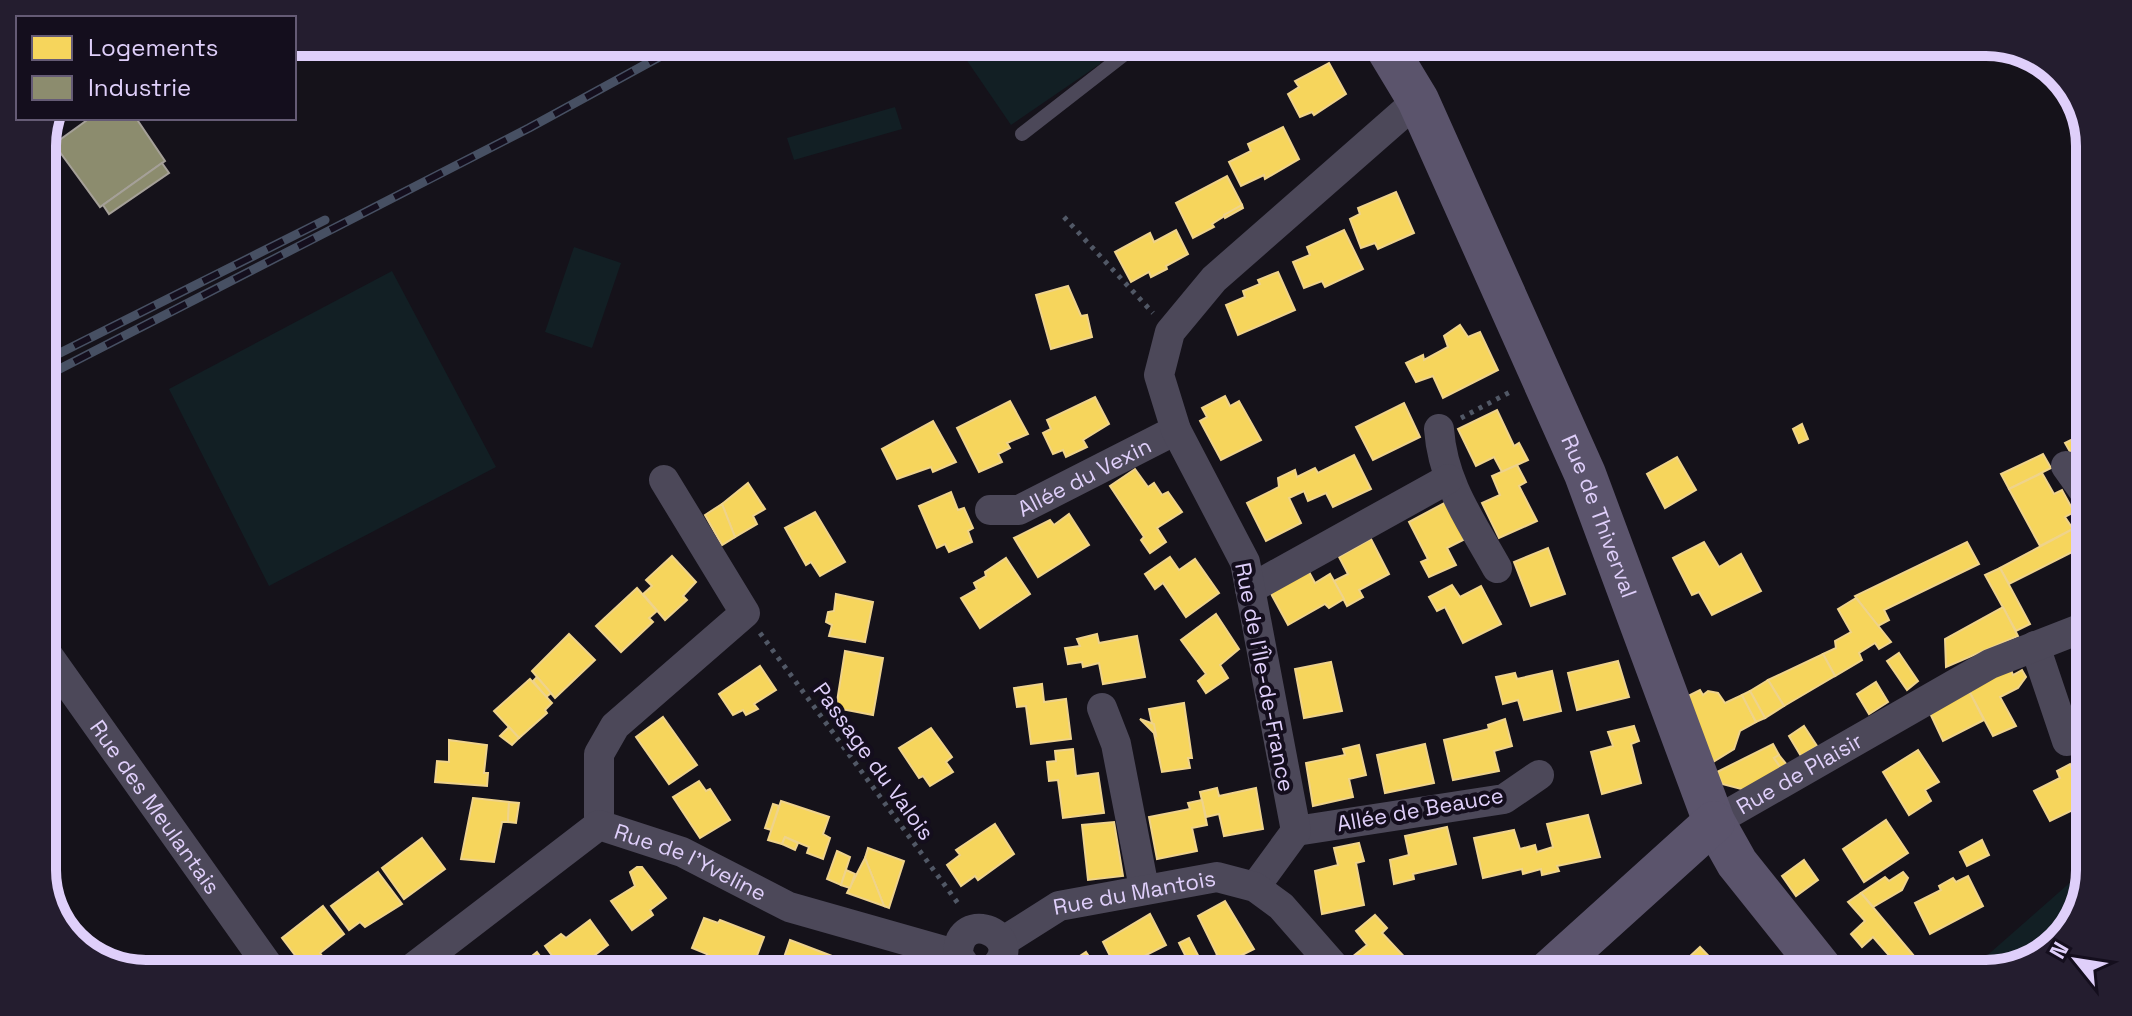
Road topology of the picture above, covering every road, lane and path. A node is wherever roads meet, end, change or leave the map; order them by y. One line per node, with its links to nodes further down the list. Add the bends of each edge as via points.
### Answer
1 (1122, 56): 4 (lane)
2 (1391, 56): 3 (street, Rue de Thiverval)
3 (1418, 100): 6 (street, Rue de l'Île-de-France, via 1214,279); 7 (street, Rue de Thiverval)
4 (1022, 134)
5 (1064, 217): 6 (path)
6 (1170, 332): 9 (street, Rue de l'Île-de-France, via 1159,375)
7 (1541, 375): 8 (path); 24 (street, Rue de Thiverval, via 1585,474)
8 (1439, 429): 11 (street)
9 (1176, 430): 14 (street, Allée du Vexin, via 1019,510); 16 (street, Rue de l'Île-de-France, via 1245,562)
10 (2066, 466): 13 (street)
11 (1448, 479): 15 (street); 16 (street)
12 (664, 480): 17 (street)
13 (2076, 480)
14 (990, 510)
15 (1497, 568)
16 (1250, 589): 26 (street, Rue de l'Île-de-France)
17 (745, 613): 25 (street, via 615,726 599,754); 29 (path, Passage du Valois)
18 (2076, 630): 19 (street, Rue de Plaisir)
19 (2035, 646): 22 (street); 24 (street, Rue de Plaisir, via 1990,664)
20 (56, 667): 30 (street, Rue des Meulantais)
21 (1102, 708): 28 (street, via 1116,744)
22 (2067, 741)
23 (1539, 775): 26 (street, Allée de Beauce, via 1504,799)
24 (1714, 822): 35 (street, Rue de Plaisir); 36 (street, Rue de Thiverval, via 1737,863)
25 (599, 825): 31 (street, Rue de l'Yveline); 32 (street, Rue de l'Yveline, via 682,852 789,907)
26 (1296, 831): 27 (street)
27 (1255, 887): 28 (street, Rue du Mantois, via 1217,877); 34 (street, Rue du Mantois, via 1281,906)
28 (1144, 888): 29 (street, Rue du Mantois, via 1059,906)
29 (990, 947): 33 (street, via 964,935)
30 (264, 960)
31 (423, 960)
32 (957, 960)
33 (963, 960)
34 (1328, 960)
35 (1561, 960)
36 (1815, 960)

